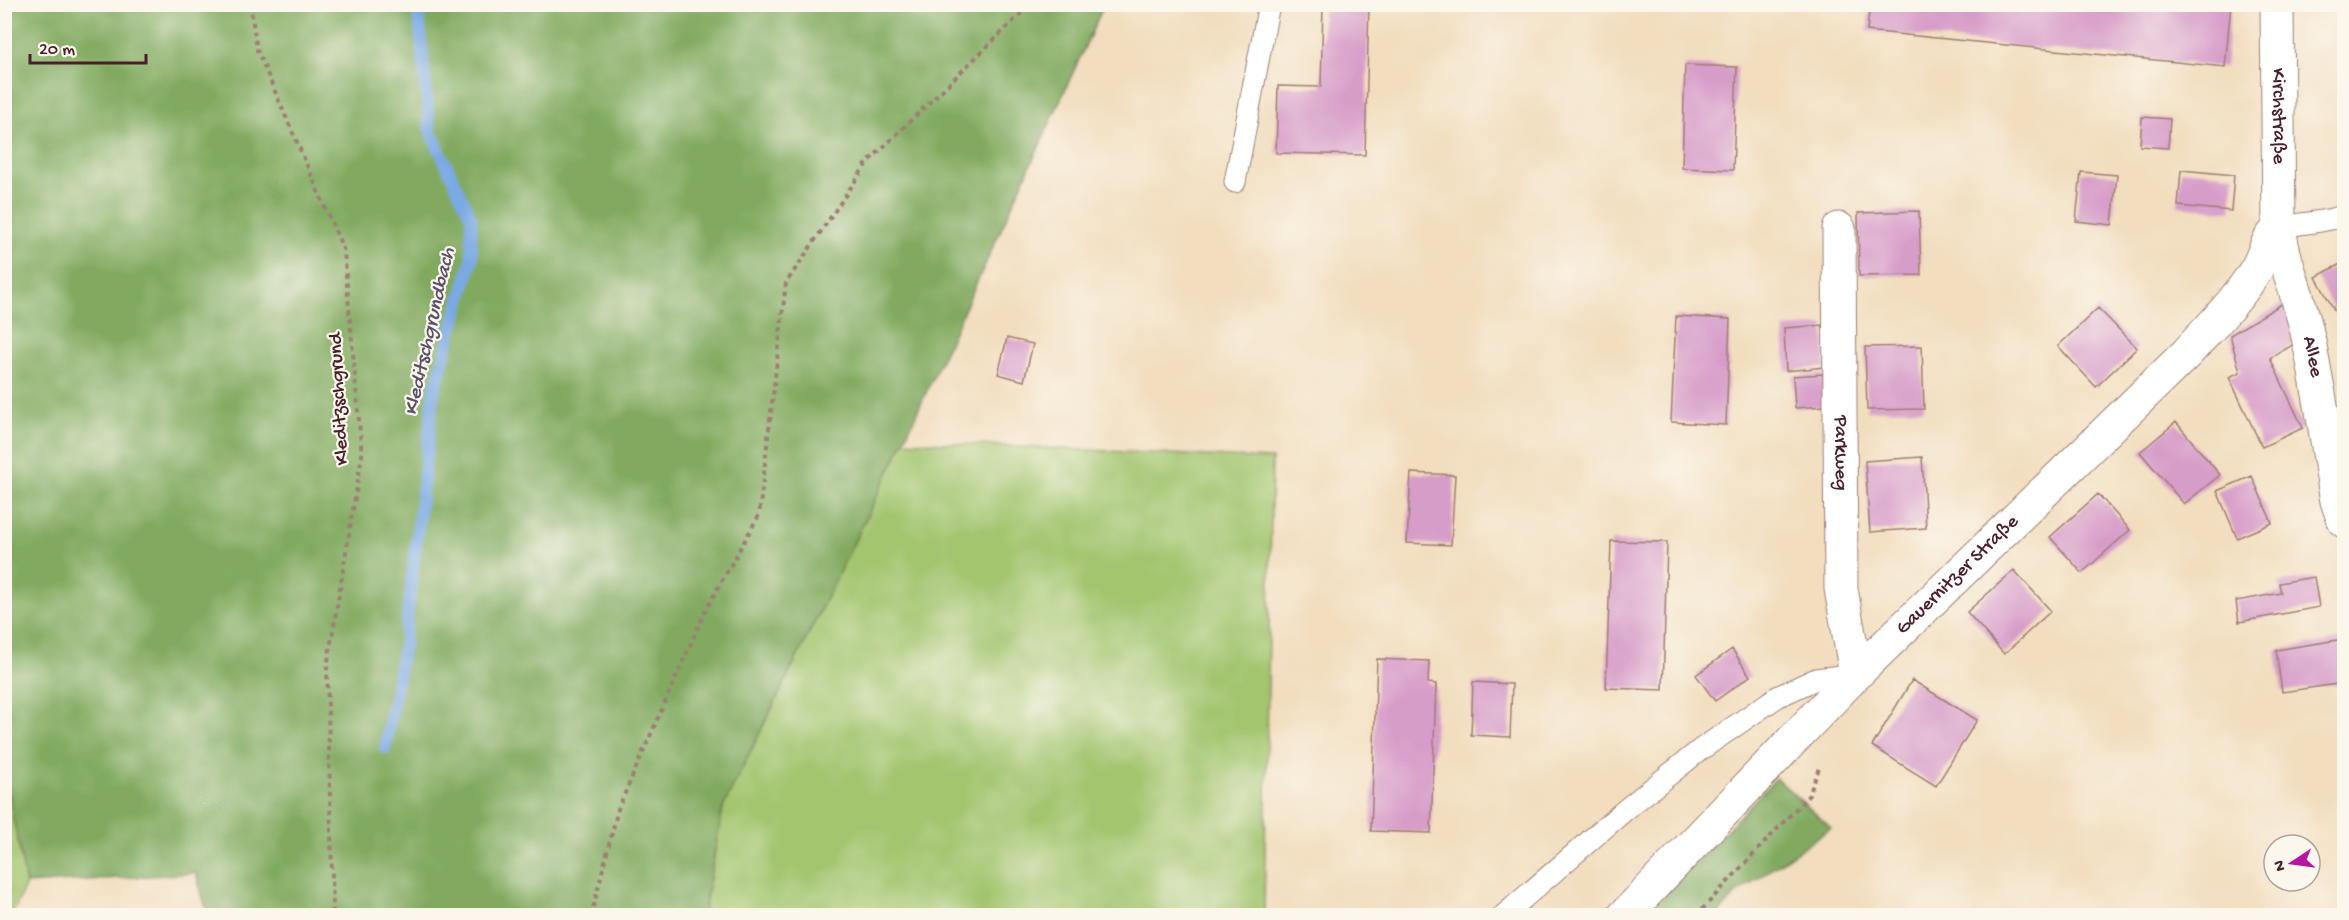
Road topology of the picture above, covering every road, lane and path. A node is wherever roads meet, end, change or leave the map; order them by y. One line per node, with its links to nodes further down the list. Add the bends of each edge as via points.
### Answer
1 (250, 4): 12 (path, Kleditzschgrund, via 256,50 344,250 362,454 327,667)
2 (1030, 4): 13 (path, via 868,162 786,283 759,515 706,609 618,809)
3 (1269, 4): 5 (lane)
4 (2277, 4): 8 (street, Kirchstraße)
5 (1235, 182)
6 (2344, 215): 8 (lane)
7 (1839, 229): 10 (street, Parkweg, via 1841,589)
8 (2279, 229): 9 (street, Allee, via 2282,252 2305,324); 10 (street, Gauernitzer Straße, via 2270,236 2256,269 2225,311 2186,354)
9 (2344, 521)
10 (1856, 674): 14 (lane, via 1816,679 1757,710 1625,810); 15 (street, Gauernitzer Straße)
11 (1822, 762): 16 (path, via 1809,795)
12 (333, 915)
13 (591, 915)
14 (1503, 915)
15 (1624, 915)
16 (1696, 915)

